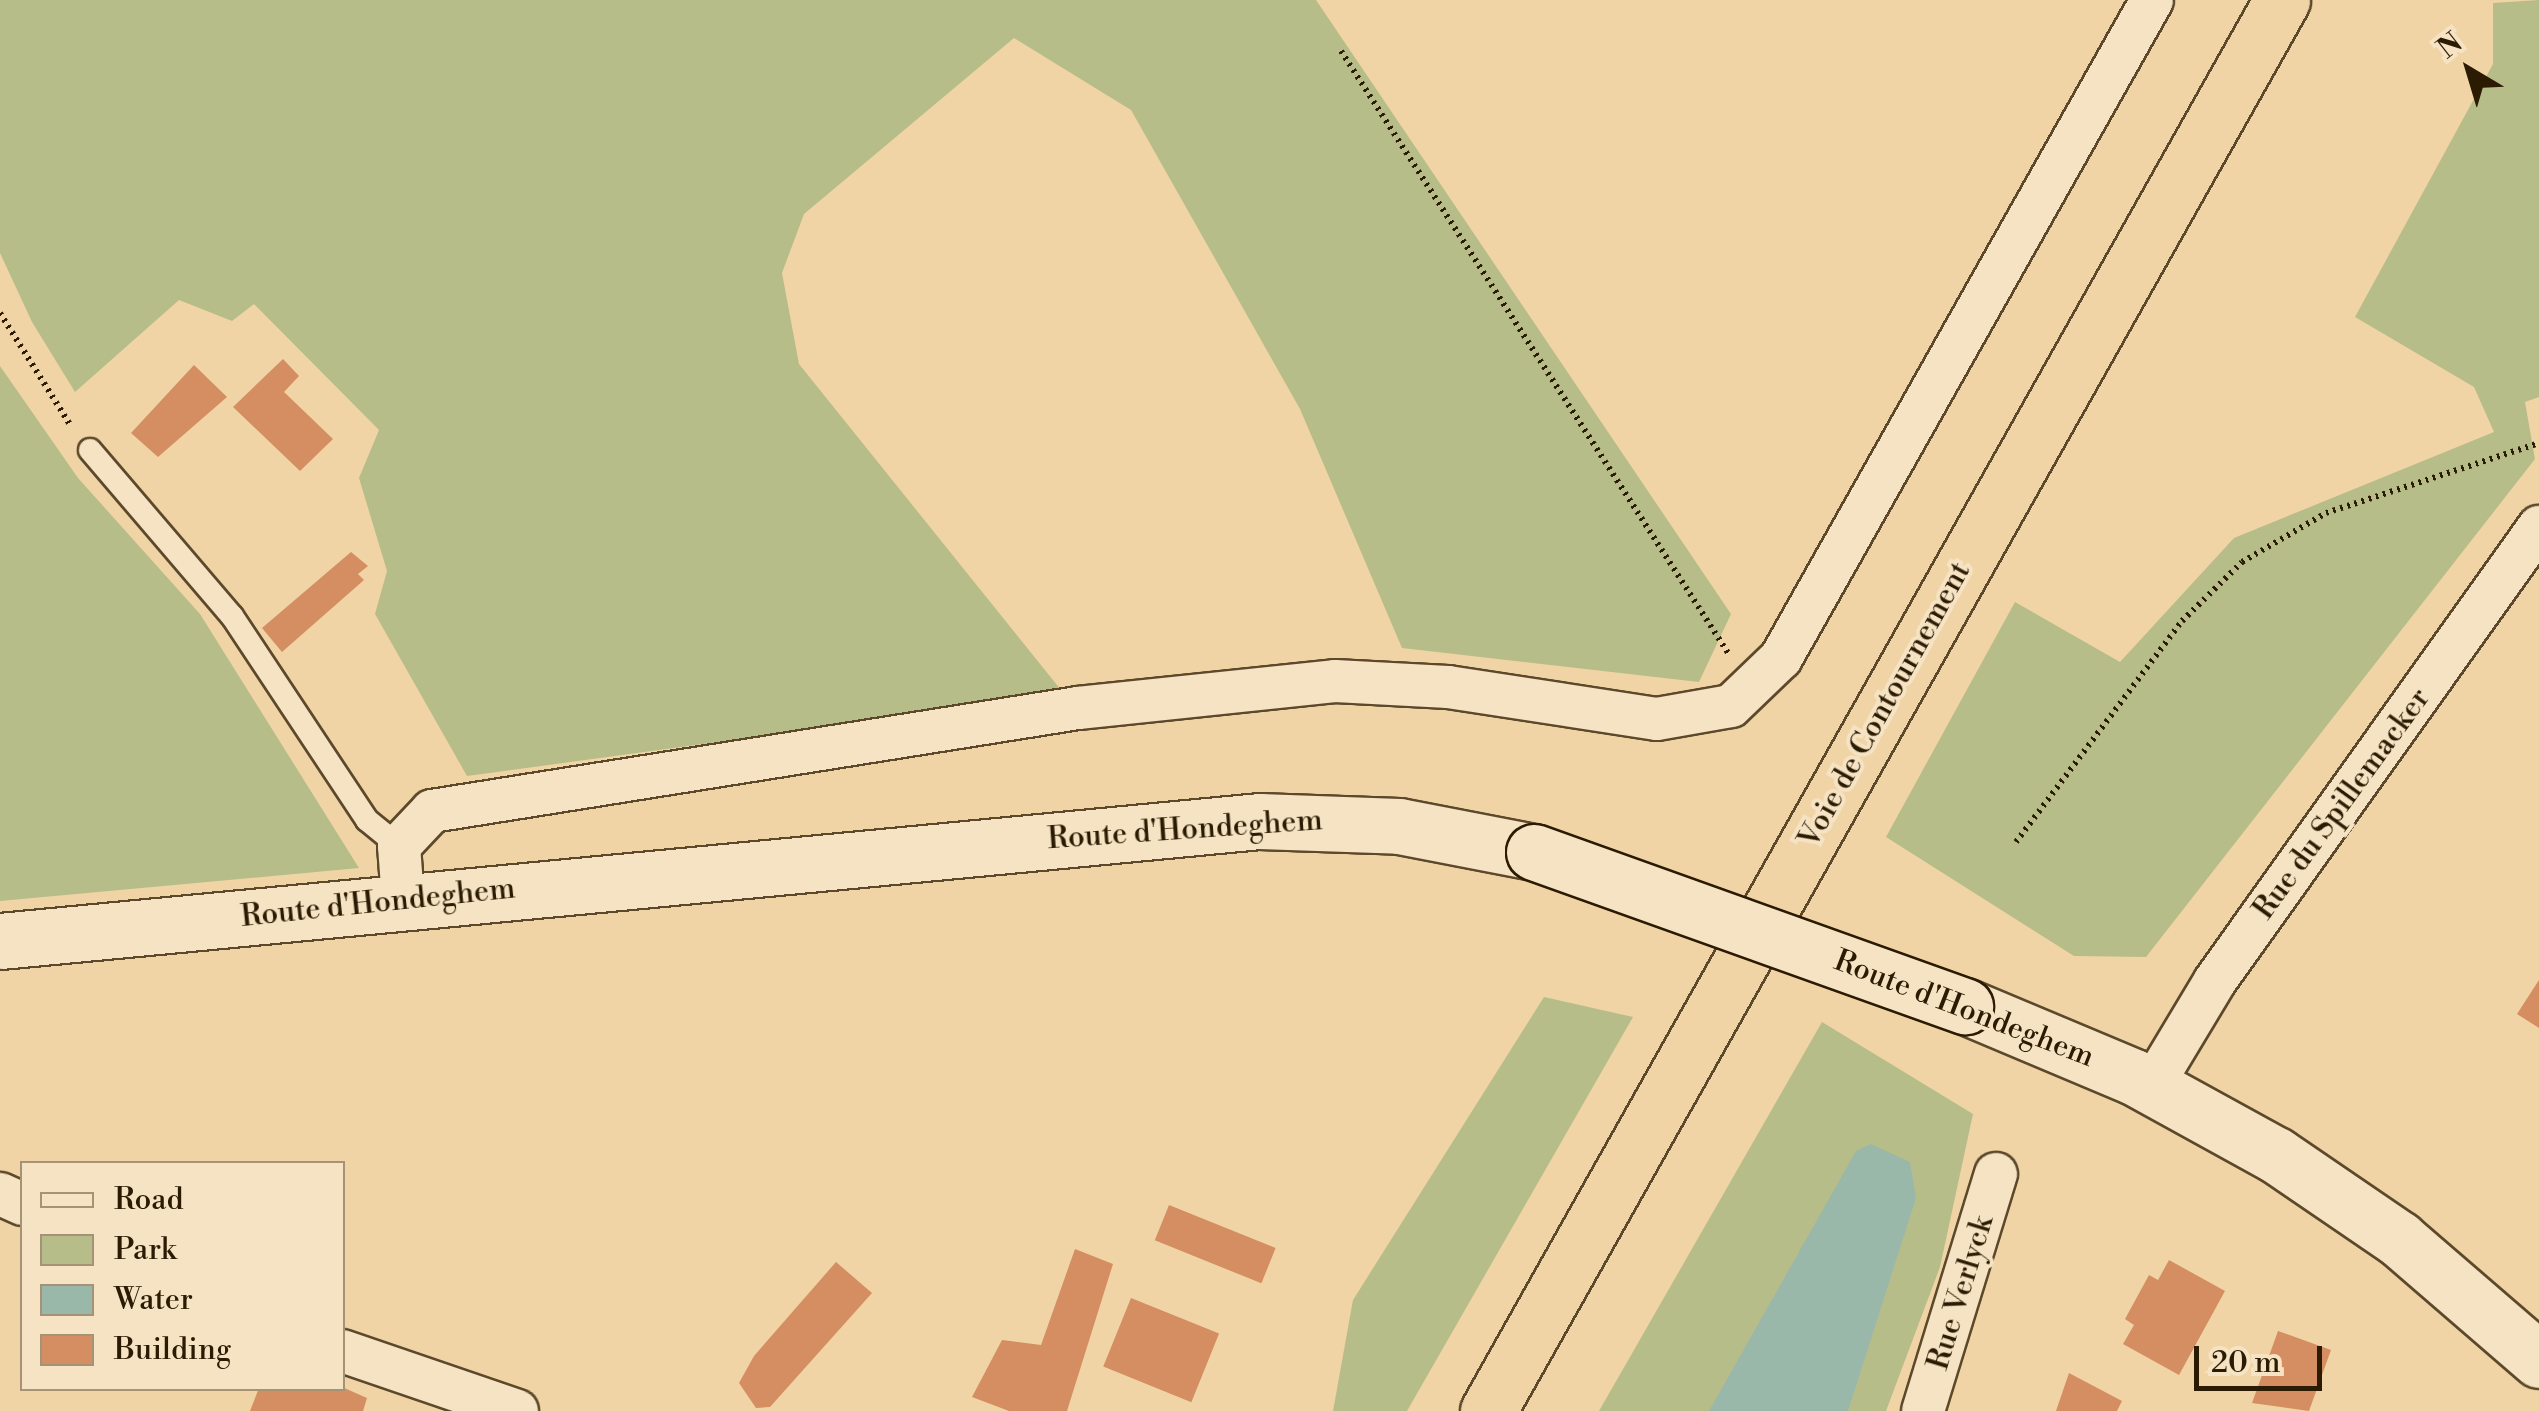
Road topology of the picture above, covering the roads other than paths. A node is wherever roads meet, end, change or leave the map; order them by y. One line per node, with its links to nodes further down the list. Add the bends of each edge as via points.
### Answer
1 (2152, 0): 5 (street, via 1781,658 1752,692 1707,716 1670,719 1389,682 1218,689 432,811)
2 (2282, 0): 13 (highway, Voie de Contournement)
3 (90, 450): 5 (lane, via 232,616 352,801)
4 (2539, 526): 8 (street, Rue du Spillemacker, via 2215,981)
5 (399, 846): 6 (street)
6 (403, 900): 7 (street, Route d'Hondeghem); 8 (street, Route d'Hondeghem, bridge, via 1259,821 1399,826 1534,852 1965,1006)
7 (0, 941)
8 (2152, 1086): 11 (street, Route d'Hondeghem, via 2358,1210)
9 (1996, 1174): 14 (street, Rue Verlyck)
10 (345, 1352): 12 (street)
11 (2539, 1360)
12 (517, 1411)
13 (1488, 1411)
14 (1923, 1411)

